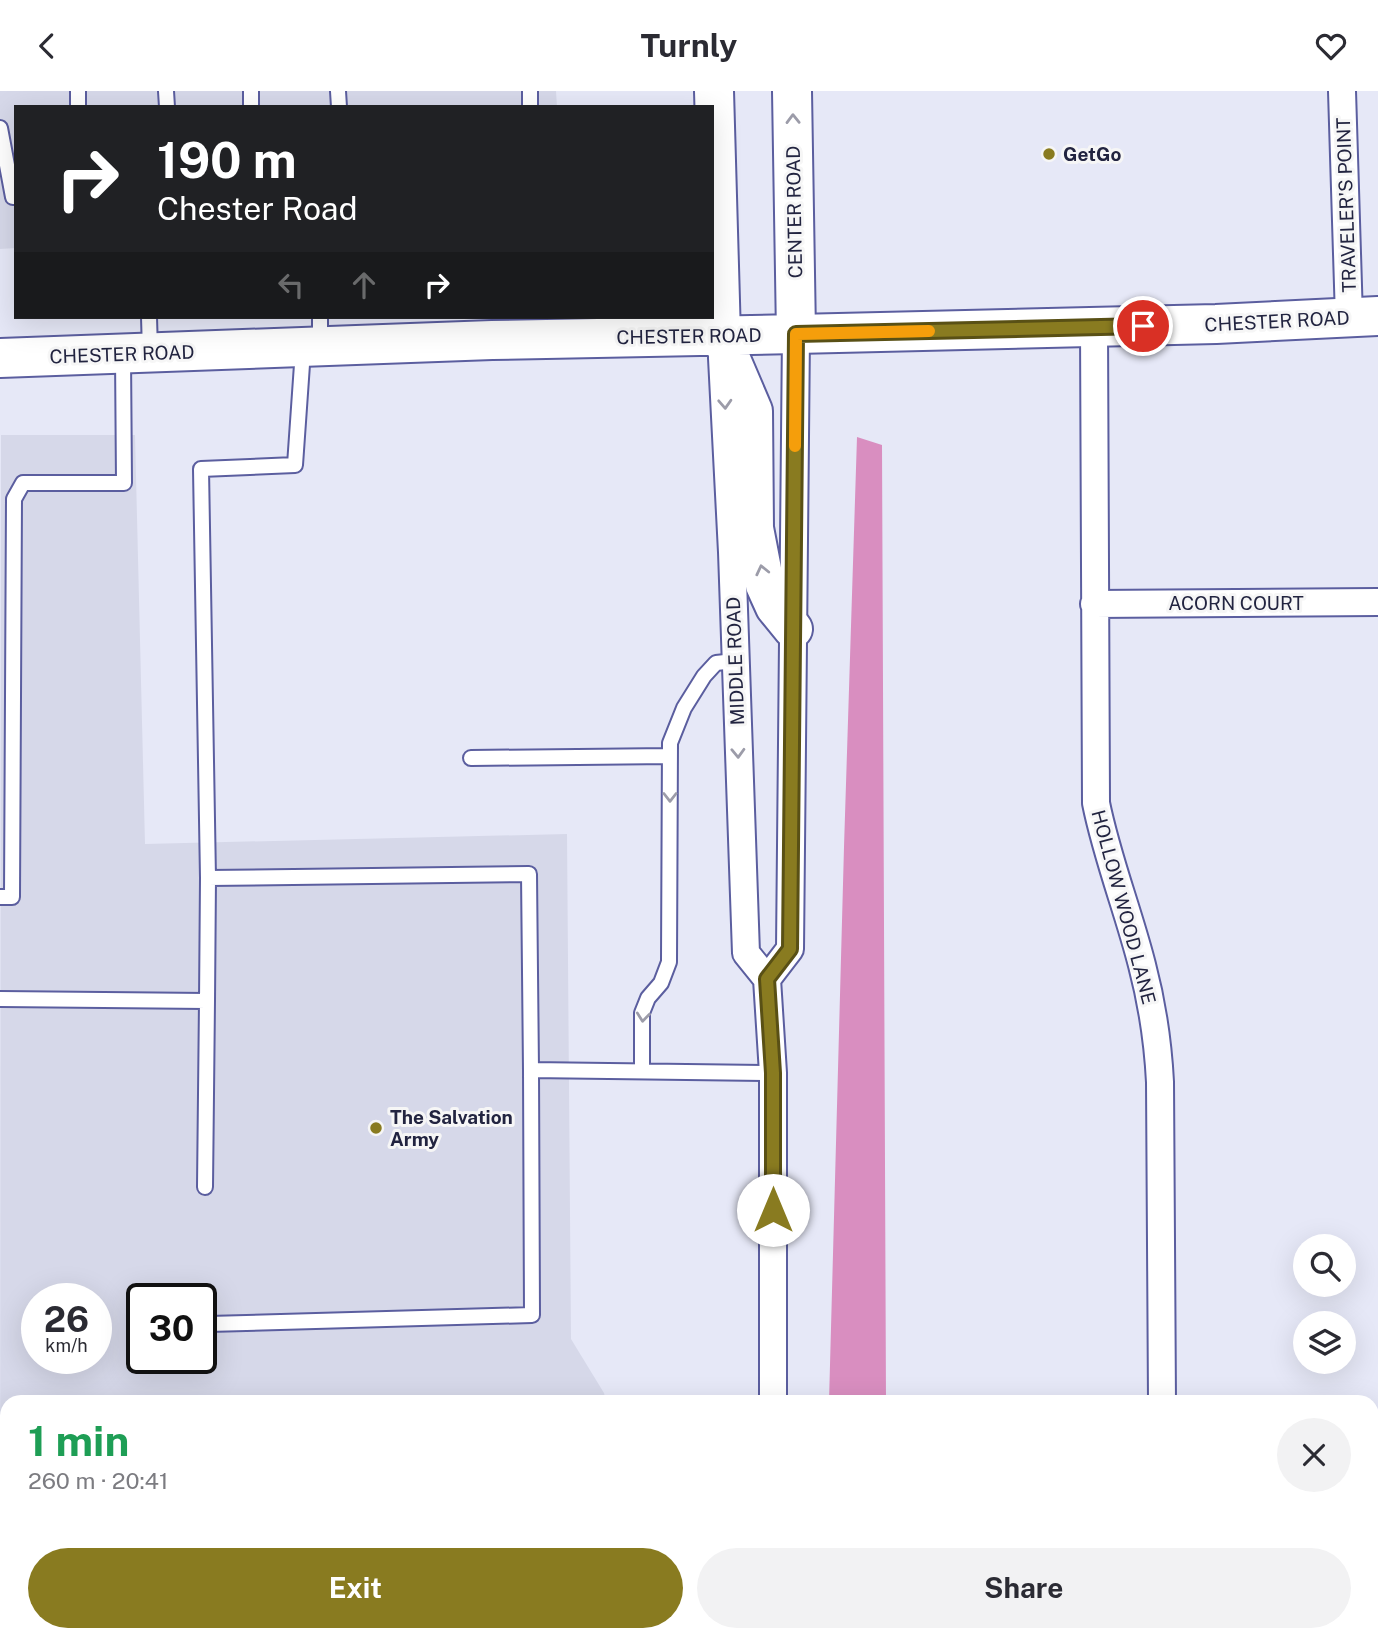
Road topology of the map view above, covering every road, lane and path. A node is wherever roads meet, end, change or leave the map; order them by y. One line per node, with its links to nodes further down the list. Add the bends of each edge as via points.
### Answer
1 (714, 91): 9 (main road)
2 (792, 91): 8 (main road, CENTER ROAD, one-way to 2)
3 (1342, 91): 6 (street, TRAVELER'S POINT)
4 (0, 128): 5 (lane)
5 (14, 197)
6 (1363, 317): 7 (main road, CHESTER ROAD)
7 (1094, 327): 8 (main road, CHESTER ROAD); 14 (street, HOLLOW WOOD LANE)
8 (796, 334): 9 (main road, CHESTER ROAD); 15 (street)
9 (721, 336): 10 (main road, CHESTER ROAD); 15 (main road, one-way to 9, via 765,585 754,529 753,411); 16 (street, MIDDLE ROAD, one-way to 16)
10 (314, 337): 11 (main road, CHESTER ROAD); 19 (lane, via 295,465 201,469)
11 (141, 341): 12 (main road, CHESTER ROAD); 20 (lane, via 124,483 23,483 14,499 12,897)
12 (0, 358)
13 (1378, 602): 14 (street, ACORN COURT)
14 (1094, 604): 30 (street, HOLLOW WOOD LANE, via 1096,803 1142,963 1159,1068)
15 (793, 629): 21 (street, via 790,949)
16 (735, 661): 17 (lane, via 716,663 704,675 684,708 670,743); 21 (street, MIDDLE ROAD, one-way to 21, via 746,953)
17 (670, 756): 18 (lane); 25 (lane, one-way to 25, via 669,962 642,1013)
18 (471, 758)
19 (208, 878): 23 (lane); 24 (lane, via 529,874)
20 (0, 897)
21 (767, 979): 26 (street)
22 (0, 999): 23 (lane)
23 (207, 1001): 27 (lane)
24 (531, 1070): 25 (lane); 28 (lane, via 531,1315)
25 (642, 1071): 26 (lane)
26 (773, 1073): 29 (street)
27 (205, 1187)
28 (217, 1324)
29 (773, 1395)
30 (1163, 1395)

